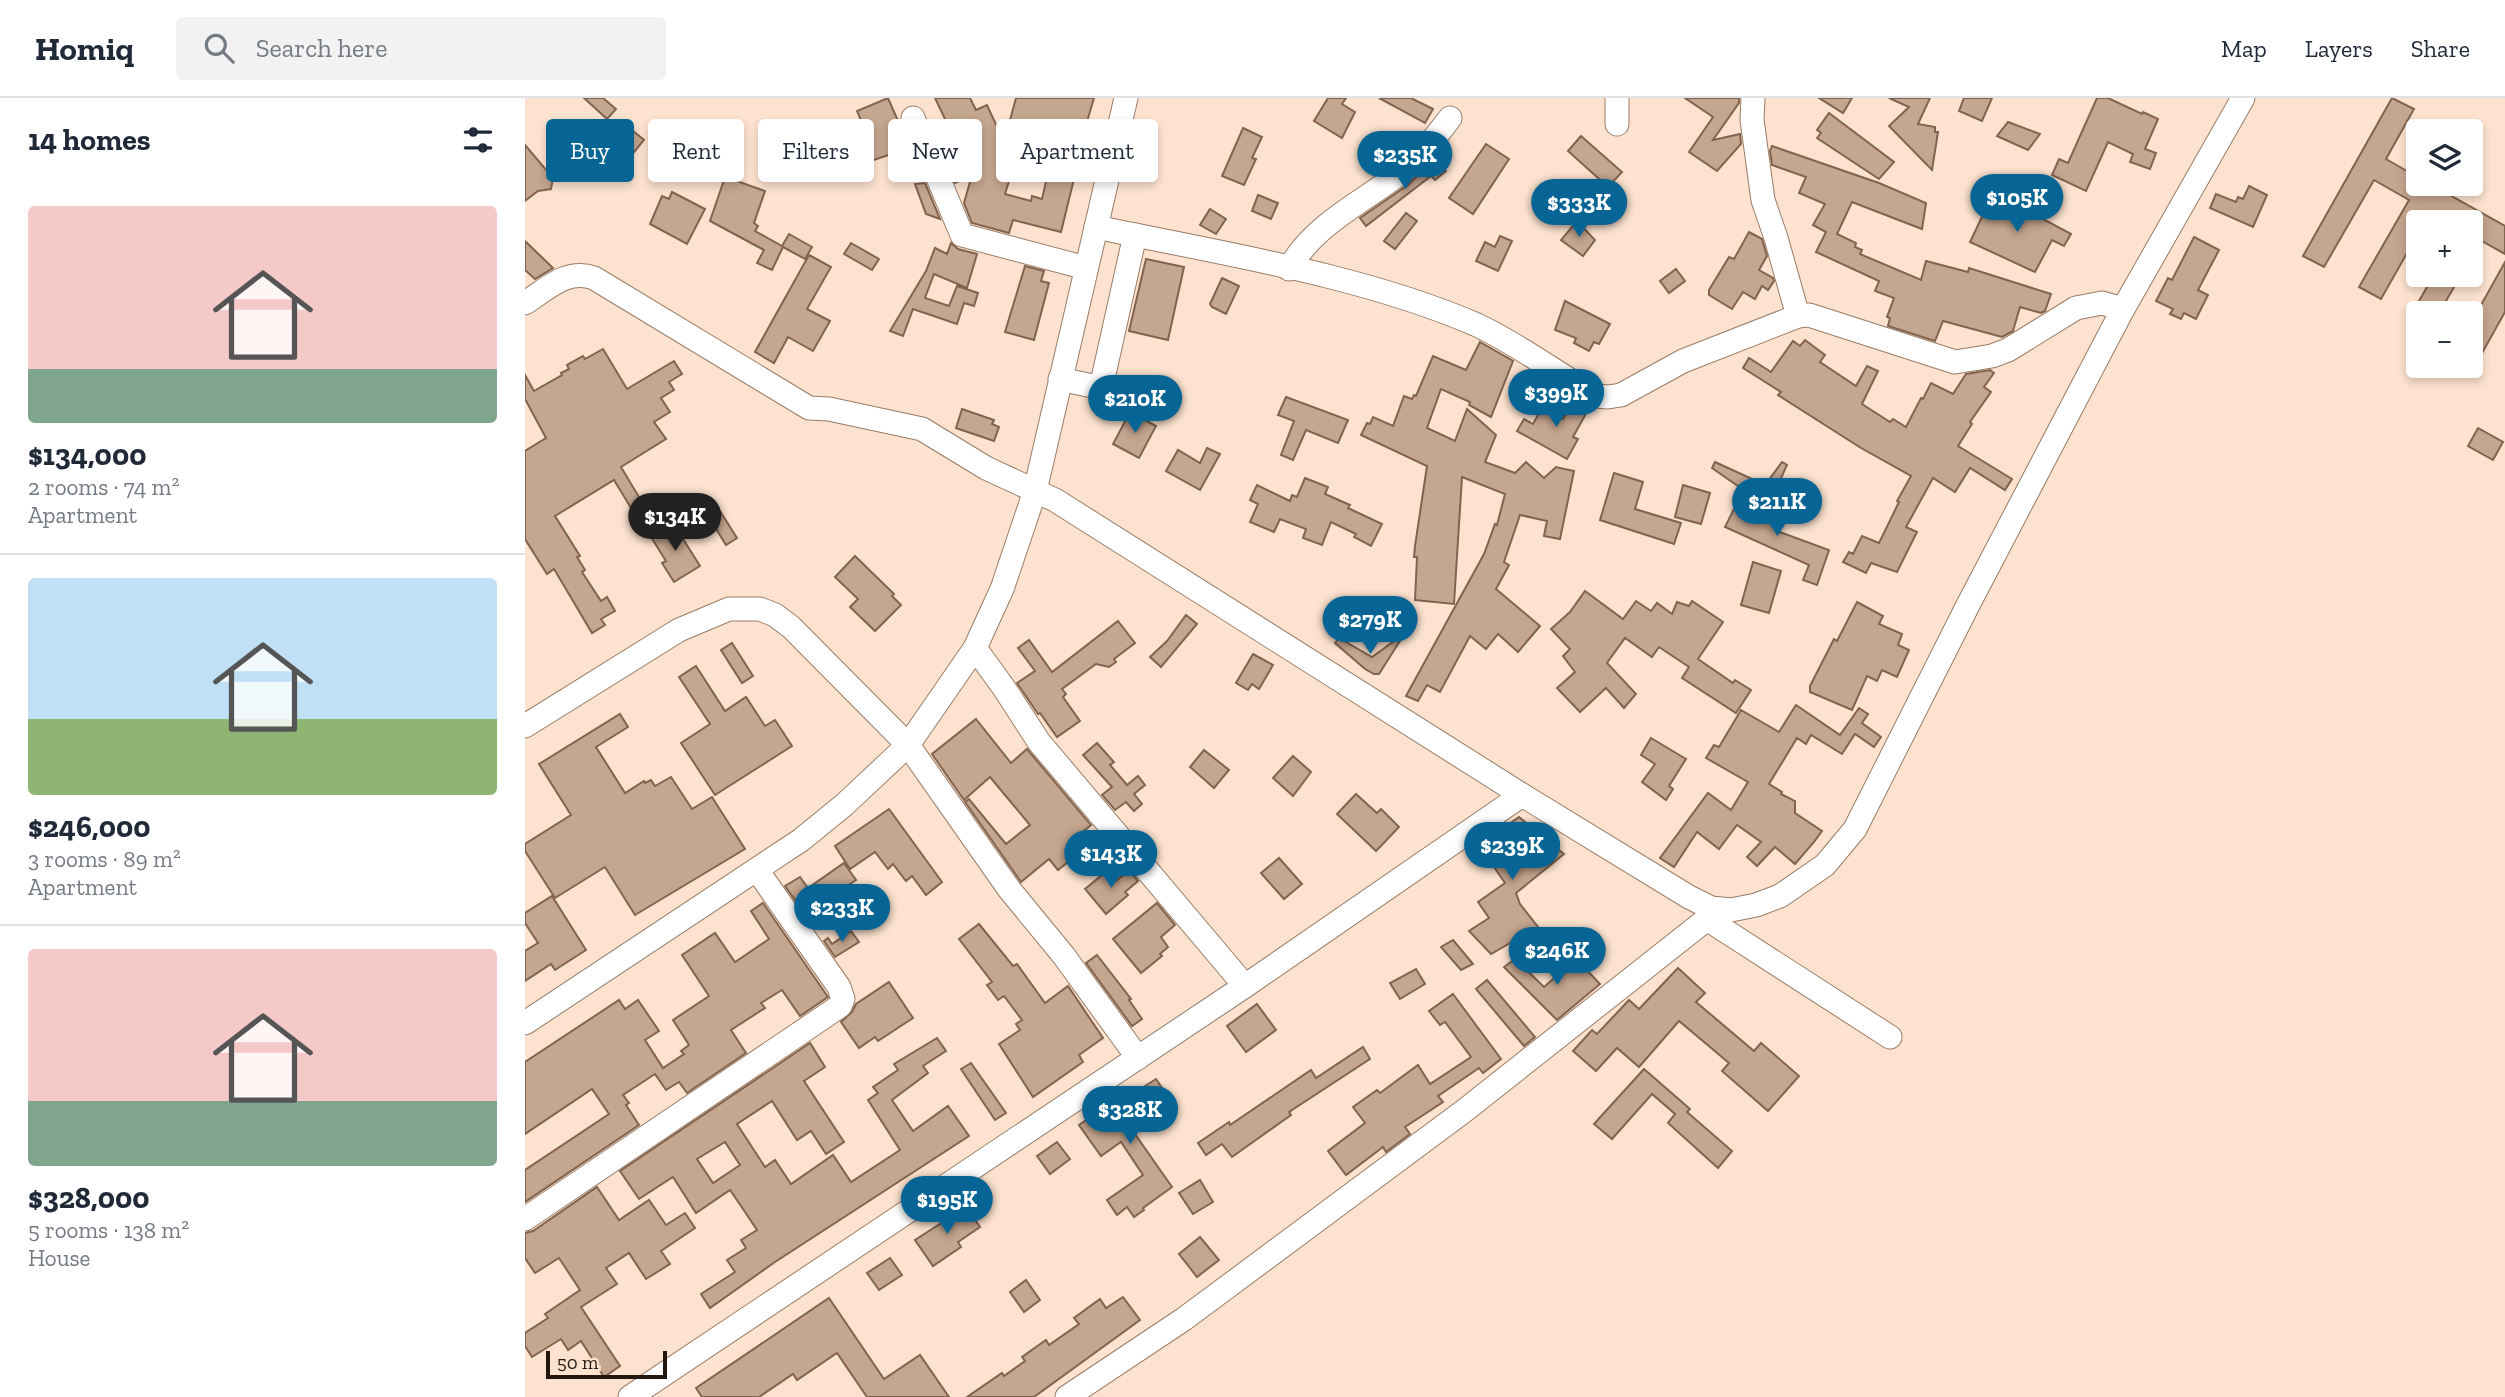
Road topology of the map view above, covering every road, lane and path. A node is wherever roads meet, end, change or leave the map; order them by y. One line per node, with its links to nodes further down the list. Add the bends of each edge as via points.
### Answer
1 (1126, 98): 8 (street)
2 (1617, 98): 7 (street)
3 (1753, 98): 14 (street, via 1763,200)
4 (2243, 98): 13 (street)
5 (913, 118): 10 (street, via 962,235)
6 (1450, 118): 11 (street, via 1401,172 1314,236)
7 (1617, 124)
8 (1096, 227): 9 (street); 10 (street)
9 (1135, 235): 11 (street); 15 (street, via 1102,383 1097,387)
10 (1086, 268): 15 (street)
11 (1289, 269): 14 (street, via 1400,298 1478,326 1596,396 1621,395 1683,361)
12 (525, 303): 16 (street, via 567,276 594,278 809,408 922,429)
13 (2123, 309): 14 (street, via 2102,303 2077,308 2008,349 1955,362); 20 (street, via 1855,829 1825,865 1780,896 1731,910 1711,908)
14 (1798, 316)
15 (1061, 379): 16 (street)
16 (1035, 491): 17 (street, via 1002,589); 20 (street)
17 (975, 648): 19 (street); 22 (street, via 1039,742)
18 (525, 726): 19 (street, via 679,630 744,608 775,615 791,627)
19 (908, 745): 21 (street, via 844,805); 25 (street, via 1009,889)
20 (1522, 794): 22 (street)
21 (757, 870): 23 (street); 26 (street, via 839,986 840,1006)
22 (1245, 986): 25 (street)
23 (525, 1023)
24 (1890, 1037): 28 (street, via 1707,919 1452,1120 1184,1319)
25 (1138, 1058): 27 (street)
26 (525, 1219)
27 (630, 1397)
28 (1067, 1397)

